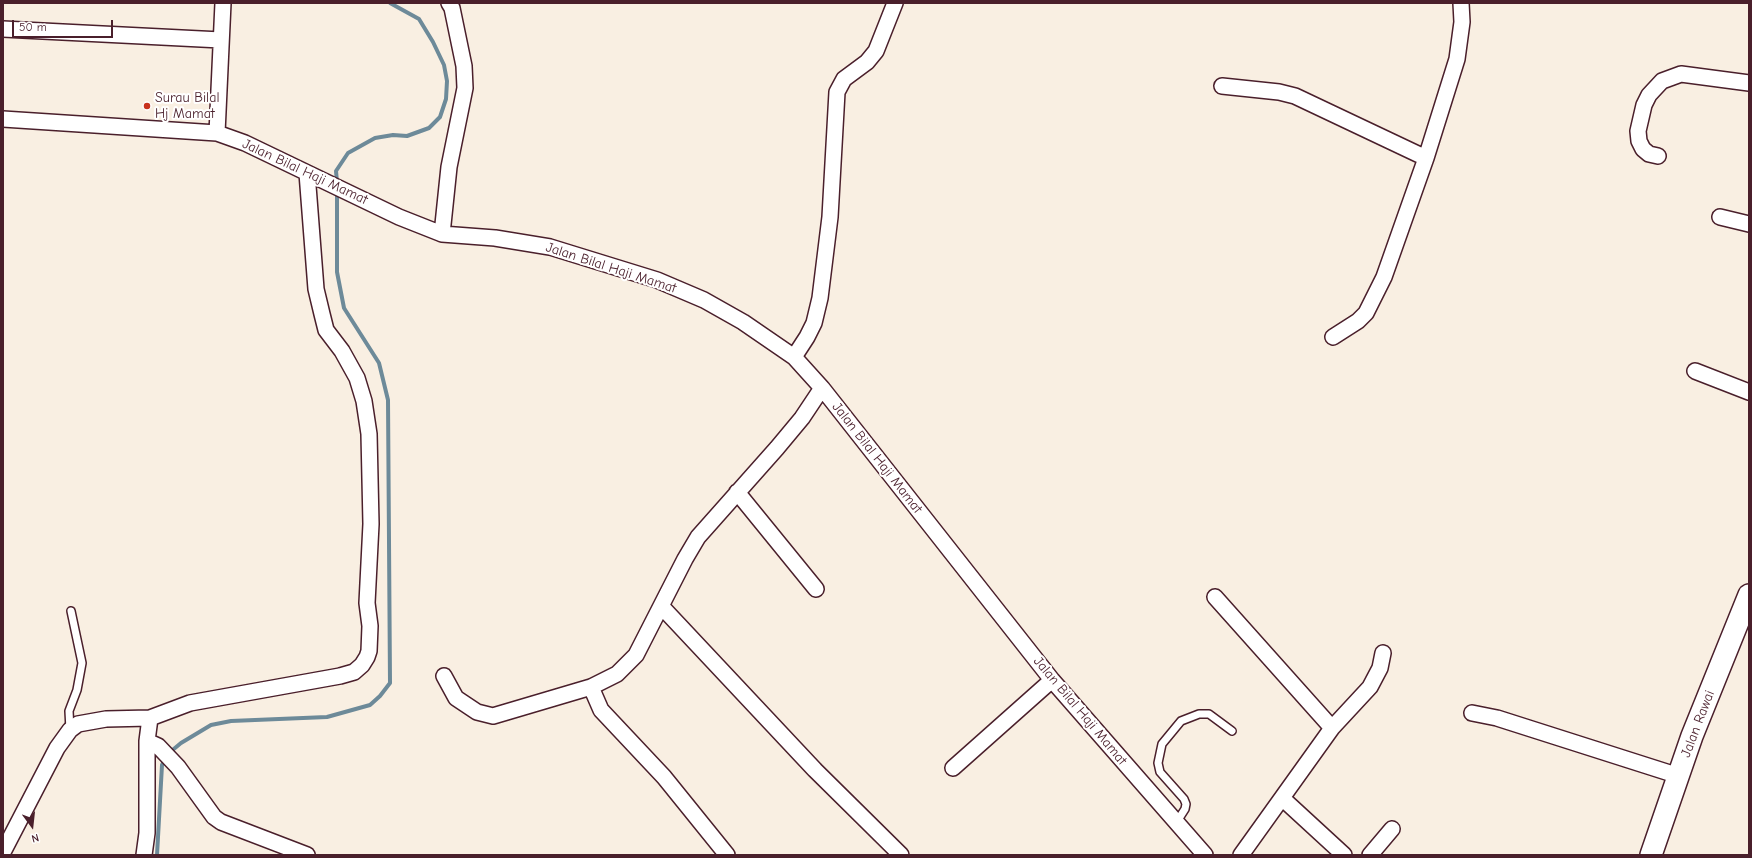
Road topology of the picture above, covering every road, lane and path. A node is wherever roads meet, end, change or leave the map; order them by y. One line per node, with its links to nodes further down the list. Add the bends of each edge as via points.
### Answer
1 (223, 3): 6 (street)
2 (449, 3): 16 (street, via 464,66 465,88 449,167)
3 (895, 3): 18 (street, via 876,51 867,62 844,79 837,92 830,217 820,298 814,323)
4 (1461, 3): 12 (street, via 1462,22 1457,58)
5 (3, 29): 6 (street)
6 (221, 40): 10 (street)
7 (1749, 83): 11 (street, via 1680,74 1654,87 1644,105 1638,131 1643,149)
8 (1222, 86): 12 (street, via 1295,96)
9 (3, 119): 10 (street, Jalan Bilal Haji Mamat)
10 (217, 133): 13 (street, Jalan Bilal Haji Mamat, via 245,143)
11 (1658, 156)
12 (1426, 158): 17 (street, via 1384,277 1366,313)
13 (308, 173): 16 (street, Jalan Bilal Haji Mamat, via 399,217); 33 (street, via 316,289 326,330 342,351 357,378 364,401 369,434 372,524 367,603 370,626 369,651 362,665 354,672 190,702)
14 (1720, 217): 15 (street)
15 (1749, 224)
16 (442, 234): 18 (street, Jalan Bilal Haji Mamat, via 495,238 550,247 657,280 704,300 743,322)
17 (1333, 337)
18 (794, 357): 20 (street, Jalan Bilal Haji Mamat)
19 (1696, 371): 21 (street)
20 (822, 388): 22 (street, via 782,442); 30 (street, Jalan Bilal Haji Mamat)
21 (1749, 392)
22 (737, 492): 23 (street); 26 (street, via 698,537)
23 (816, 589)
24 (1749, 596): 39 (main road, Jalan Rawai)
25 (1215, 597): 34 (street)
26 (662, 607): 31 (street, via 636,655 617,674); 47 (street, via 815,770)
27 (71, 611): 35 (lane, via 82,662 70,711)
28 (1383, 652): 34 (street, via 1380,668 1370,687)
29 (444, 676): 31 (street, via 456,698 477,712 493,716)
30 (1052, 680): 38 (street); 41 (street, Jalan Bilal Haji Mamat)
31 (591, 688): 46 (street, via 601,710 669,783)
32 (1472, 713): 39 (street, via 1497,718)
33 (150, 718): 35 (street, via 85,721); 37 (street)
34 (1332, 728): 40 (street)
35 (70, 730): 43 (street)
36 (1232, 731): 41 (lane, via 1209,714 1199,714 1181,721 1162,744 1158,763 1160,772 1186,804)
37 (152, 744): 44 (street); 45 (street, via 178,767 214,817)
38 (953, 768)
39 (1678, 776): 52 (main road, Jalan Rawai)
40 (1282, 798): 49 (street); 50 (street)
41 (1176, 823): 48 (street, Jalan Bilal Haji Mamat)
42 (1392, 829): 51 (street)
43 (3, 852)
44 (144, 855)
45 (307, 855)
46 (727, 855)
47 (901, 855)
48 (1205, 855)
49 (1241, 855)
50 (1344, 855)
51 (1370, 855)
52 (1651, 855)

